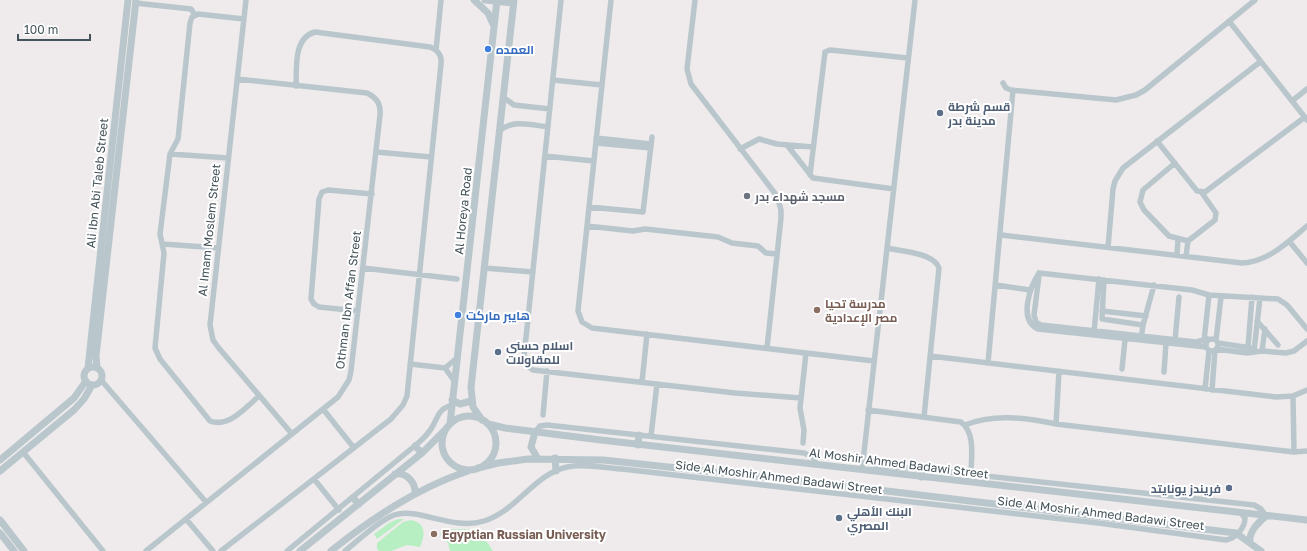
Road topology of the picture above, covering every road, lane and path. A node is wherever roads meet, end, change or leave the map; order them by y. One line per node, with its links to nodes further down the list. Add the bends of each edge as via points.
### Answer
1 (246, 0): 14 (street, Al Imam Moslem Street)
2 (441, 0): 17 (street)
3 (474, 0): 16 (street, via 488,13)
4 (485, 0): 11 (street)
5 (561, 0): 21 (street)
6 (611, 0): 23 (street)
7 (695, 0): 39 (street, via 688,77 695,91)
8 (915, 0): 18 (street)
9 (1255, 0): 15 (street)
10 (133, 1): 13 (street, via 191,9); 51 (street, Ali Ibn Abi Taleb Street)
11 (497, 1): 12 (street); 16 (street, Al Horeya Road)
12 (514, 2): 27 (street)
13 (195, 15): 14 (street); 41 (street, via 190,23 178,139)
14 (244, 19): 20 (street, Al Imam Moslem Street)
15 (1229, 21): 19 (street); 26 (street, via 1145,90 1126,98 1105,100)
16 (494, 27): 109 (street, Al Horeya Road)
17 (436, 50): 24 (street, via 430,47 315,32 306,36 299,46); 43 (street, via 441,60)
18 (908, 58): 38 (street, via 826,51); 48 (street)
19 (1260, 62): 28 (street); 35 (street)
20 (237, 79): 24 (street, Othman Ibn Affan Street); 44 (street, Al Imam Moslem Street)
21 (553, 80): 23 (street); 29 (street)
22 (1003, 83): 26 (street, via 1006,88)
23 (602, 85): 34 (street)
24 (296, 86): 40 (street, Othman Ibn Affan Street, via 367,93 376,99 381,109)
25 (1307, 89): 28 (street)
26 (1013, 90): 55 (street)
27 (503, 97): 29 (street, via 514,105); 32 (street)
28 (1292, 101): 30 (street)
29 (550, 109): 31 (street)
30 (1306, 119): 49 (street)
31 (548, 127): 32 (street, via 509,124); 42 (street)
32 (499, 130): 68 (street)
33 (652, 137): 37 (street)
34 (596, 141): 37 (street); 45 (street)
35 (1157, 141): 46 (street); 60 (street, via 1123,168 1115,181)
36 (787, 145): 38 (street); 39 (street, via 759,139); 47 (street)
37 (651, 146): 52 (street, via 643,212)
38 (813, 147): 47 (street)
39 (740, 149): 63 (street, via 780,203)
40 (376, 152): 43 (street); 50 (street, Othman Ibn Affan Street)
41 (170, 154): 44 (street); 59 (street, via 160,234)
42 (545, 156): 45 (street); 69 (street)
43 (431, 157): 71 (street)
44 (228, 158): 61 (street, Al Imam Moslem Street)
45 (594, 161): 52 (street)
46 (1175, 164): 49 (street, via 1197,191); 56 (street, via 1143,190 1140,198 1144,210 1169,236)
47 (810, 175): 48 (street, via 815,178)
48 (894, 188): 62 (street)
49 (1202, 193): 57 (street, via 1214,208 1216,217 1211,224)
50 (372, 194): 67 (street, Othman Ibn Affan Street); 82 (street, via 328,190 322,192 319,199 311,299 320,307)
51 (110, 206): 113 (street, Ali Ibn Abi Taleb Street); 114 (street, Ali Ibn Abi Taleb Street)
52 (589, 207): 53 (street)
53 (587, 226): 63 (street, via 718,237 732,243 758,246 766,253); 93 (street, via 579,317 592,328)
54 (1307, 226): 58 (street)
55 (1001, 235): 60 (street); 74 (street)
56 (1178, 240): 57 (street); 64 (street)
57 (1188, 241): 65 (street)
58 (1289, 241): 65 (street, via 1268,256 1249,262); 66 (street)
59 (163, 244): 61 (street); 128 (street, via 155,348 157,356 210,421 219,424 227,421)
60 (1108, 247): 64 (street)
61 (218, 248): 128 (street, Al Imam Moslem Street, via 210,333 218,347)
62 (887, 248): 108 (street, via 928,257 938,264); 110 (street)
63 (777, 254): 104 (street)
64 (1177, 255): 65 (street)
65 (1186, 256)
66 (1307, 263)
67 (363, 268): 71 (street); 82 (street, Othman Ibn Affan Street)
68 (484, 268): 69 (street); 131 (street, via 470,387)
69 (533, 272): 117 (street, via 524,361 533,370)
70 (1039, 273): 73 (street); 76 (street); 85 (street)
71 (419, 274): 72 (street); 112 (street)
72 (457, 278)
73 (1102, 279): 75 (street); 83 (street); 92 (street)
74 (996, 285): 76 (street); 111 (street)
75 (1154, 285): 77 (street, via 1192,290); 86 (street)
76 (1030, 290): 84 (street)
77 (1209, 296): 78 (street); 98 (street)
78 (1221, 296): 80 (street); 102 (street)
79 (1179, 297): 97 (street)
80 (1252, 298): 81 (street); 103 (street)
81 (1260, 298): 87 (street); 91 (street, via 1285,302)
82 (358, 311): 133 (street, Othman Ibn Affan Street, via 349,380 338,397)
83 (1102, 311): 86 (street); 88 (street, via 1104,320)
84 (1027, 315): 85 (street); 89 (street, via 1029,323)
85 (1034, 315): 89 (street)
86 (1146, 316): 88 (street)
87 (1257, 321): 90 (street); 105 (street)
88 (1143, 325): 95 (street)
89 (1041, 327): 92 (street); 94 (street)
90 (1265, 329): 101 (street); 106 (street)
91 (1307, 329)
92 (1094, 330): 94 (street); 95 (street)
93 (647, 334): 104 (street); 122 (street)
94 (1094, 336): 96 (street)
95 (1141, 339): 96 (street); 97 (street); 100 (street)
96 (1125, 340): 116 (street)
97 (1175, 340): 98 (street)
98 (1206, 340): 102 (street)
99 (1307, 341): 106 (street, via 1289,353)
100 (1166, 344): 102 (street); 119 (street)
101 (1278, 345)
102 (1213, 347): 103 (street); 105 (street, via 1247,353); 125 (street); 126 (street)
103 (1248, 347): 105 (street)
104 (768, 348): 107 (street)
105 (1254, 351): 106 (street)
106 (1262, 351)
107 (806, 353): 110 (street); 130 (street)
108 (930, 356): 111 (street); 136 (street)
109 (457, 358): 115 (street); 121 (street, Al Horeya Road)
110 (874, 361): 134 (street)
111 (988, 363): 118 (street)
112 (410, 364): 115 (street); 149 (street, via 403,405 391,419)
113 (88, 368): 114 (street); 123 (street, via 84,374)
114 (97, 368): 120 (street, via 102,373)
115 (445, 368): 121 (street)
116 (1122, 369)
117 (547, 371): 122 (street); 135 (street)
118 (1059, 371): 125 (street); 139 (street)
119 (1164, 372)
120 (101, 380): 123 (street, via 96,384); 171 (street)
121 (455, 382): 132 (street, Al Horeya Road)
122 (642, 382): 124 (street)
123 (89, 383): 151 (street, via 78,407); 156 (street)
124 (657, 384): 130 (street); 145 (street)
125 (1204, 389): 126 (street)
126 (1212, 390): 129 (street, via 1276,397)
127 (1307, 390): 129 (street)
128 (259, 396): 143 (street, Al Imam Moslem Street)
129 (1293, 396): 152 (street)
130 (801, 398): 146 (street)
131 (471, 401): 132 (street, via 463,404); 137 (street)
132 (452, 403): 138 (street, Al Horeya Road); 148 (street, via 440,412 427,435)
133 (323, 409): 143 (street, Othman Ibn Affan Street); 149 (street)
134 (868, 410): 136 (street); 164 (street)
135 (543, 415)
136 (924, 417): 140 (street, via 957,420)
137 (485, 422): 138 (street, via 467,416); 142 (street, Al Moshir Ahmed Badawi Street); 159 (street, via 495,436 495,449 489,461)
138 (450, 424): 141 (street)
139 (1056, 424): 140 (street, via 1027,418 1009,418 981,420); 152 (street)
140 (965, 425): 166 (street, via 970,434)
141 (445, 430): 153 (street); 161 (street, via 442,442 444,455 458,468)
142 (535, 432): 144 (street, Side Al Moshir Ahmed Badawi Street, via 540,426 547,425); 147 (street, Al Moshir Ahmed Badawi Street); 155 (street, via 531,447)
143 (292, 434): 171 (street, Othman Ibn Affan Street)
144 (639, 435): 145 (street, Side Al Moshir Ahmed Badawi Street); 147 (street)
145 (651, 436): 158 (street, Side Al Moshir Ahmed Badawi Street, via 804,453 813,457)
146 (803, 443)
147 (638, 445): 158 (street, Al Moshir Ahmed Badawi Street)
148 (415, 446): 153 (street); 170 (street)
149 (354, 448): 168 (street)
150 (1307, 450): 152 (street)
151 (24, 452): 162 (street); 188 (street)
152 (1294, 452)
153 (422, 453): 165 (street)
154 (555, 458): 155 (street); 157 (street); 163 (street)
155 (538, 459): 159 (street, via 508,461)
156 (0, 460)
157 (573, 462): 163 (street); 183 (street, via 742,474 1018,510)
158 (817, 465): 164 (street, Al Moshir Ahmed Badawi Street)
159 (478, 468): 161 (street)
160 (922, 469): 164 (street, via 881,466); 166 (street); 167 (street)
161 (470, 470): 169 (street)
162 (0, 471)
163 (556, 471): 180 (street, via 508,509 483,521 452,523 408,513 394,515)
164 (865, 471): 167 (street, Al Moshir Ahmed Badawi Street)
165 (396, 474): 169 (street, via 407,476 414,486); 172 (street)
166 (971, 474): 176 (street, via 1254,505 1262,509)
167 (921, 477): 174 (street, Al Moshir Ahmed Badawi Street)
168 (314, 479): 173 (street); 191 (street)
169 (414, 494): 175 (street)
170 (354, 498): 172 (street); 173 (street)
171 (206, 502): 177 (street, Othman Ibn Affan Street)
172 (359, 504): 182 (street)
173 (339, 510): 181 (street)
174 (1241, 513): 176 (street, Al Moshir Ahmed Badawi Street); 183 (street, via 1245,518 1244,525)
175 (377, 516): 180 (street); 194 (street)
176 (1266, 516): 179 (street, Al Moshir Ahmed Badawi Street); 185 (street, via 1254,528)
177 (186, 519): 189 (street, Othman Ibn Affan Street); 190 (street)
178 (0, 520): 187 (street)
179 (1307, 520)
180 (381, 523): 195 (street)
181 (321, 524): 182 (street); 192 (street)
182 (327, 529): 193 (street)
183 (1236, 533): 185 (street)
184 (0, 534): 186 (street)
185 (1250, 542): 196 (street)
186 (14, 551)
187 (24, 551)
188 (103, 551)
189 (146, 551)
190 (213, 551)
191 (221, 551)
192 (287, 551)
193 (300, 551)
194 (331, 551)
195 (345, 551)
196 (1261, 551)

